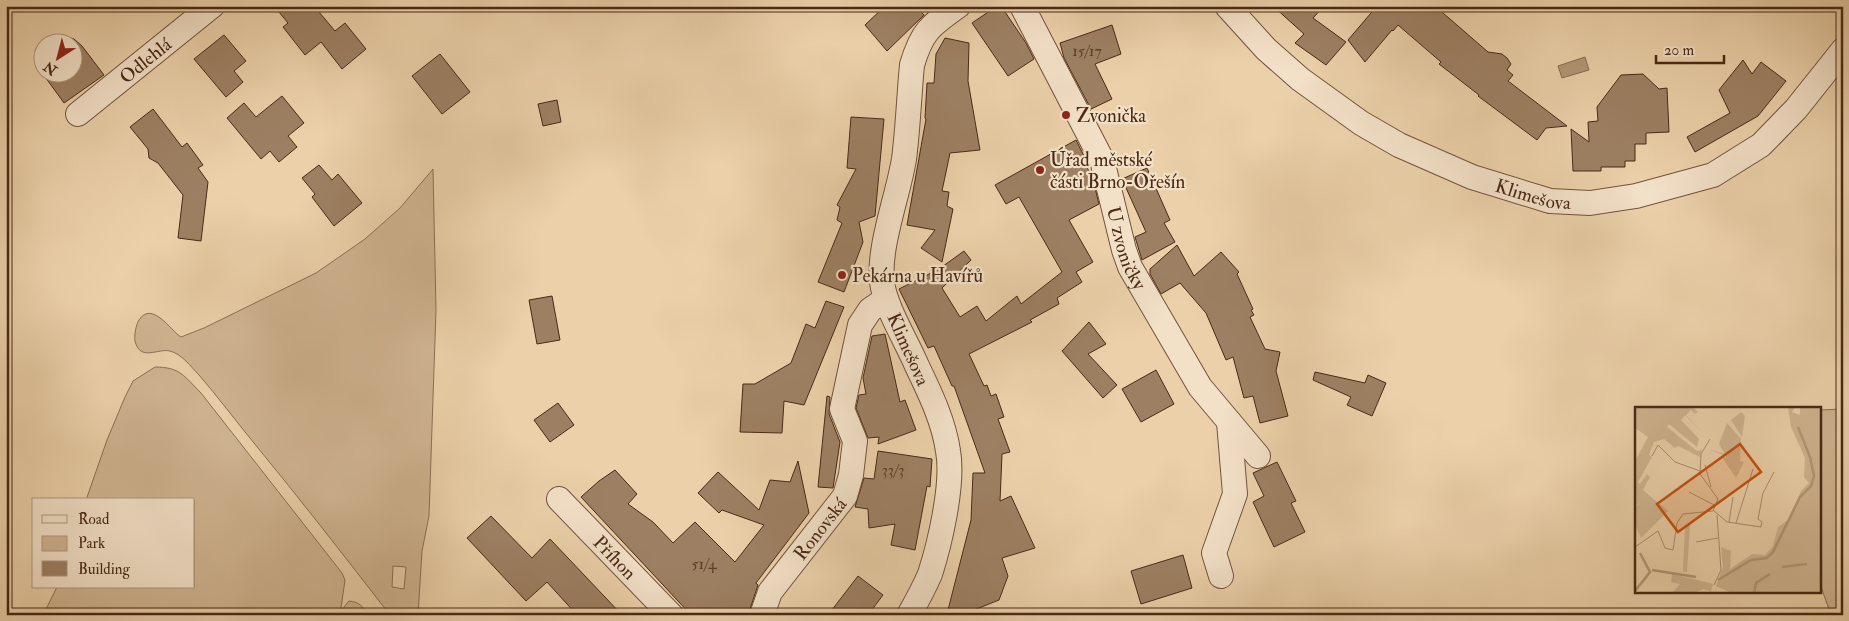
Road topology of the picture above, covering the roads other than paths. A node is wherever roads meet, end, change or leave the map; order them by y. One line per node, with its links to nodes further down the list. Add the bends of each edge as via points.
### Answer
1 (212, 6): 6 (street, Odlehlá)
2 (958, 6): 7 (street, Klimešova, via 924,34 912,65 904,159 883,256 882,282)
3 (1022, 6): 8 (street, U zvoničky, via 1102,160 1130,267 1200,387)
4 (1227, 6): 5 (street, Klimešova, via 1266,49 1300,79 1361,123 1399,145 1472,177 1550,201 1590,203 1636,196 1714,175 1761,145 1796,109)
5 (1843, 50)
6 (78, 114)
7 (886, 299): 13 (street, Ronovská, via 870,310 860,325 842,409 855,441 851,475 844,496 770,592); 14 (street, Klimešova, via 940,419 948,451 950,479 939,537 930,573)
8 (1229, 422): 9 (street, U zvoničky); 11 (street, via 1235,494 1214,553)
9 (1258, 456)
10 (560, 499): 12 (street, Příhon)
11 (1221, 576)
12 (672, 615)
13 (762, 615)
14 (909, 615)

